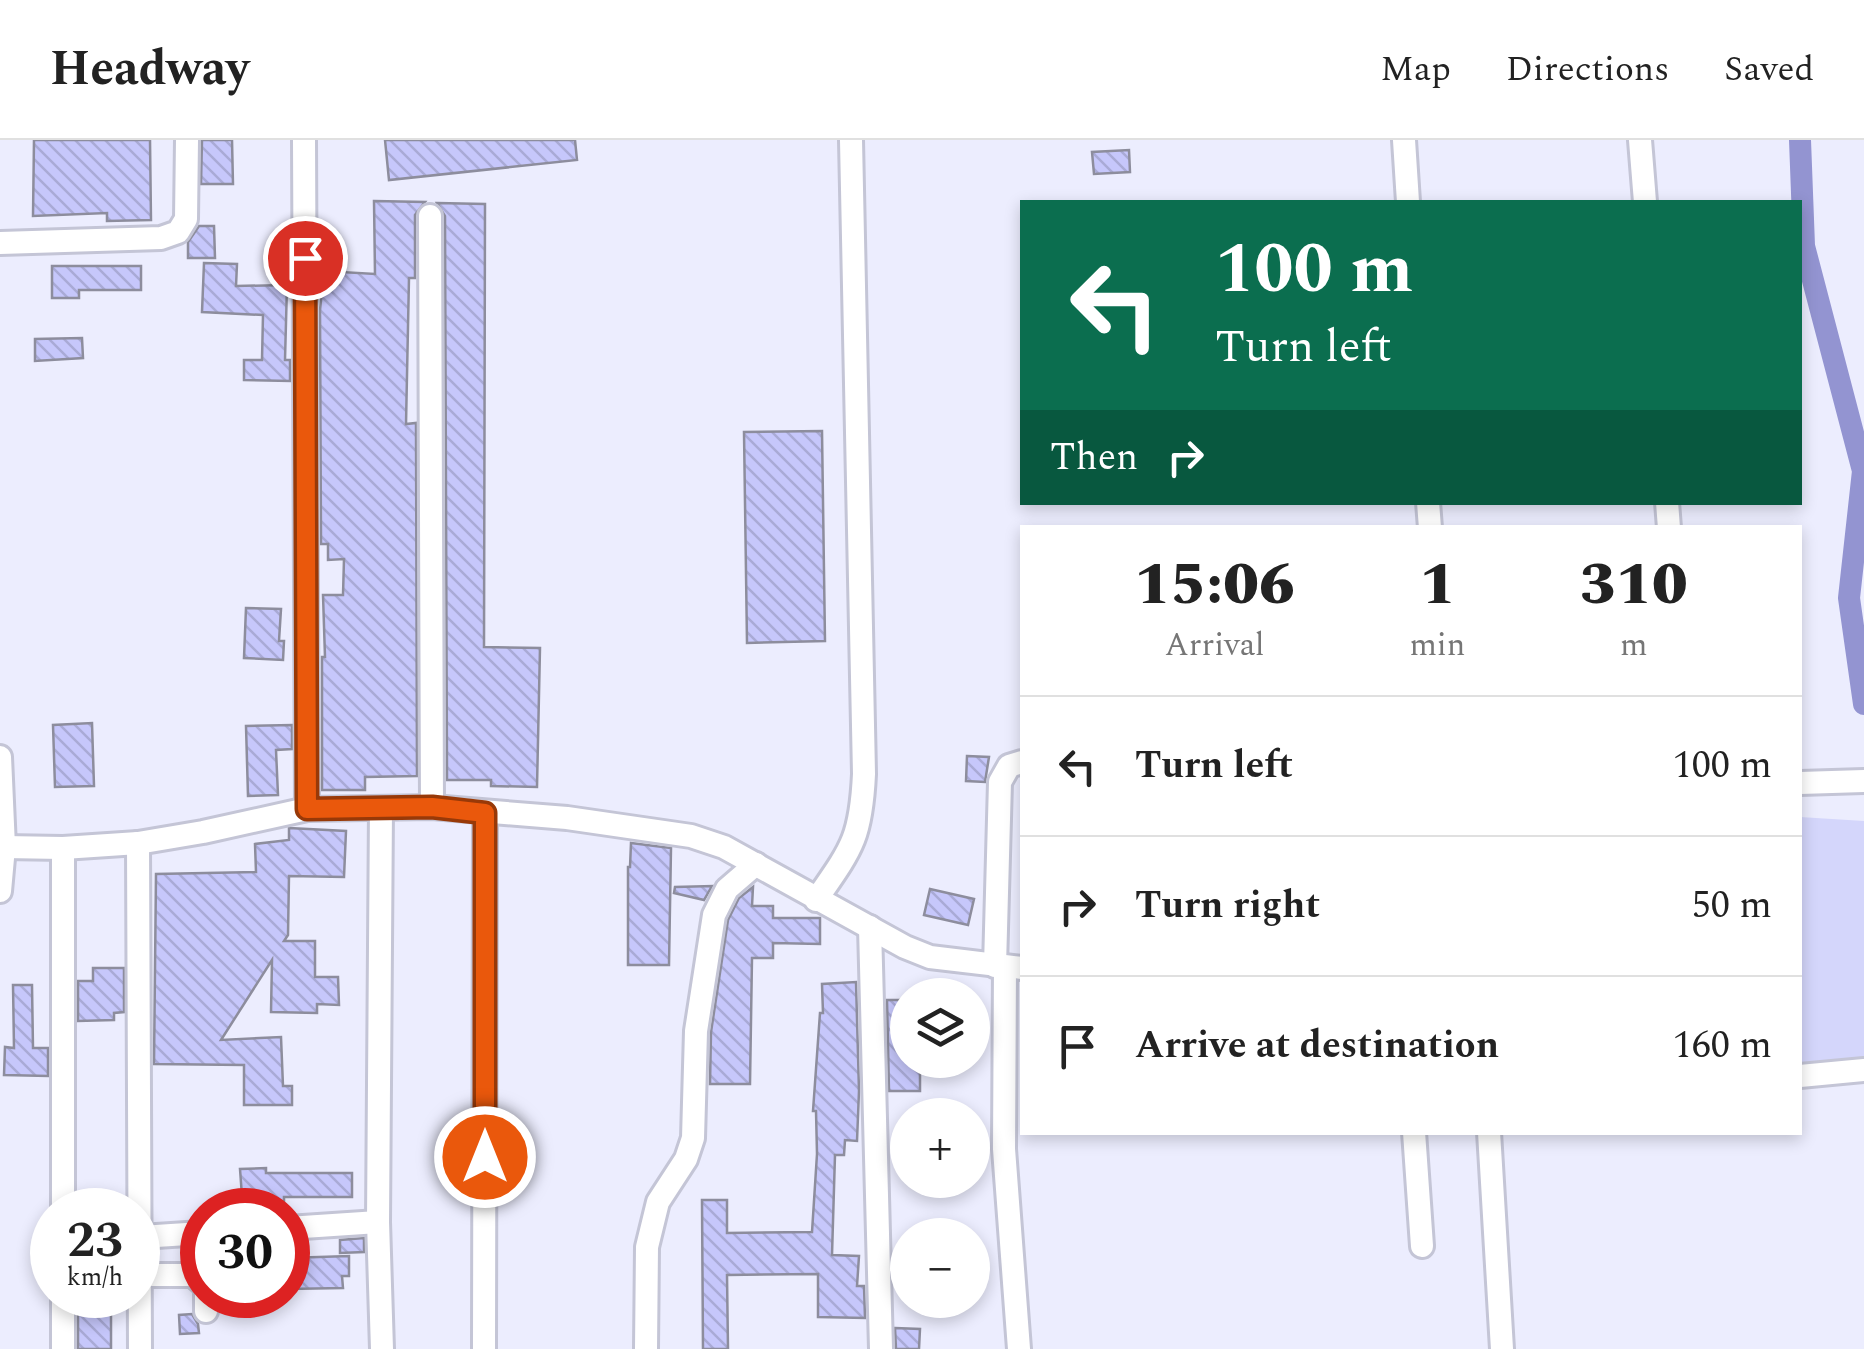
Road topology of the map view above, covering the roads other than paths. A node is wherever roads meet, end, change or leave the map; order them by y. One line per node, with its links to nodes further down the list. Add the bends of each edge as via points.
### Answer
1 (188, 140): 9 (street, via 186,218 178,232)
2 (304, 140): 16 (street)
3 (852, 140): 24 (street, via 864,774 855,843)
4 (1404, 140): 6 (street)
5 (1640, 140): 7 (street)
6 (1408, 200)
7 (1644, 200)
8 (430, 216): 14 (street)
9 (0, 243)
10 (0, 757): 18 (street)
11 (1020, 763): 26 (street, via 1008,766 1000,782)
12 (1864, 782): 13 (street)
13 (1802, 783)
14 (432, 807): 15 (street); 17 (street)
15 (382, 808): 16 (street); 33 (street)
16 (307, 809): 19 (street)
17 (485, 813): 22 (street, via 691,836); 41 (street)
18 (1, 819): 20 (street)
19 (138, 842): 21 (street); 32 (street)
20 (4, 847): 21 (street); 23 (street)
21 (62, 848): 31 (street)
22 (756, 864): 24 (street); 42 (street, via 726,889 712,925 696,1031 694,1138 658,1202 647,1247)
23 (0, 890)
24 (816, 900): 25 (street)
25 (870, 928): 26 (street, via 930,957); 43 (street)
26 (1007, 967): 44 (street, via 1004,1149)
27 (1864, 1070): 28 (street)
28 (1802, 1076)
29 (1414, 1135): 35 (street)
30 (1490, 1135): 45 (street)
31 (63, 1188)
32 (141, 1188)
33 (378, 1222): 34 (street); 40 (street)
34 (310, 1227)
35 (1422, 1246)
36 (63, 1318): 38 (street)
37 (140, 1318): 39 (street)
38 (63, 1349)
39 (140, 1349)
40 (382, 1349)
41 (484, 1349)
42 (646, 1349)
43 (881, 1349)
44 (1019, 1349)
45 (1502, 1349)

